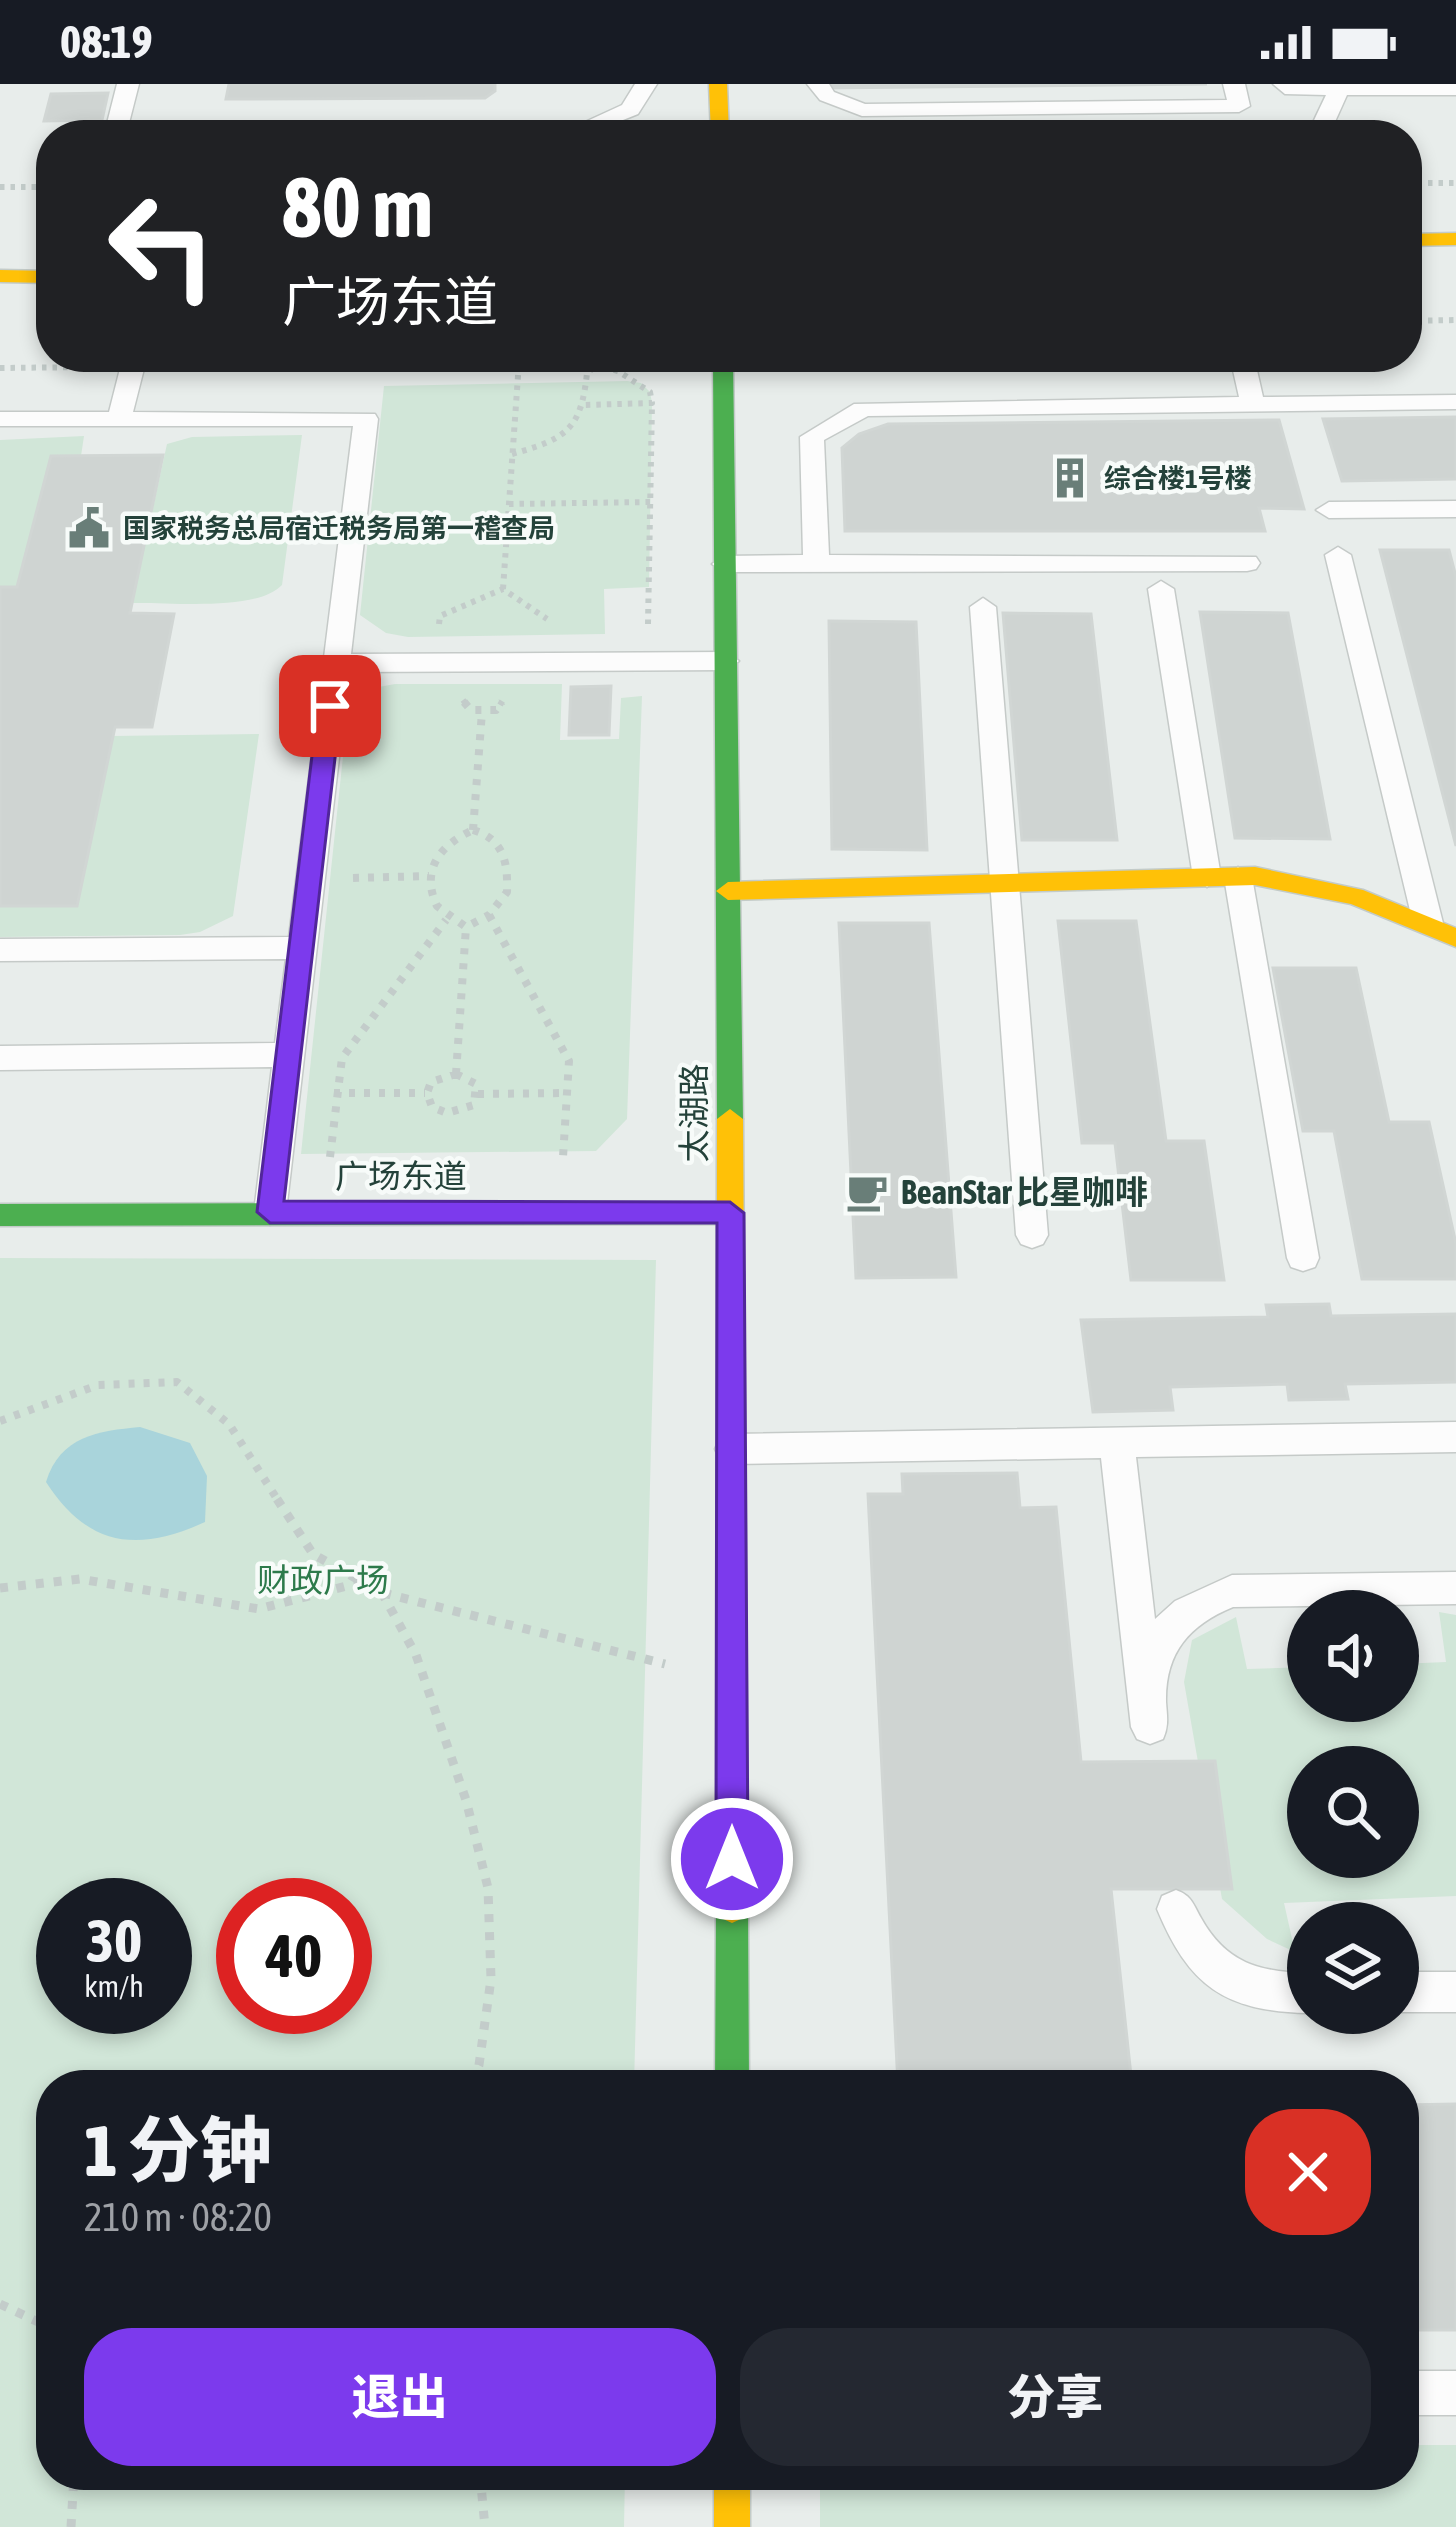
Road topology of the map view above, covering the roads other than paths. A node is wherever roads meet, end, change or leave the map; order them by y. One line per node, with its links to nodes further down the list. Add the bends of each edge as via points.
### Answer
1 (128, 84): 10 (lane)
2 (646, 84): 11 (lane, via 630,109)
3 (718, 84): 12 (street)
4 (818, 84): 9 (lane, via 862,110)
5 (1234, 84): 9 (lane, via 1240,106)
6 (1284, 84): 7 (lane)
7 (1340, 88): 8 (lane); 14 (lane)
8 (1456, 88)
9 (1021, 108): 13 (lane)
10 (119, 120)
11 (606, 120)
12 (719, 120)
13 (1022, 120)
14 (1321, 120)
15 (1456, 239): 16 (street)
16 (1422, 240)
17 (0, 277): 18 (street)
18 (36, 277)
19 (131, 372): 25 (lane)
20 (723, 372): 31 (street, 太湖路)
21 (1245, 372): 23 (lane)
22 (1456, 402): 23 (lane)
23 (1252, 404): 29 (lane, via 863,409 812,437)
24 (0, 419): 25 (lane)
25 (118, 420): 35 (lane, via 366,419)
26 (1456, 508): 27 (lane)
27 (1329, 510)
28 (1338, 555): 39 (lane)
29 (816, 563): 30 (lane); 31 (lane)
30 (1247, 563)
31 (725, 564): 34 (street, 太湖路)
32 (1161, 589): 36 (lane)
33 (983, 608): 37 (lane)
34 (726, 661): 35 (lane); 38 (street, 太湖路)
35 (335, 663): 41 (lane)
36 (1222, 877): 37 (street); 39 (street, via 1355,896); 50 (lane)
37 (1005, 883): 38 (street); 49 (lane)
38 (728, 891): 47 (street, 太湖路)
39 (1428, 922): 40 (street)
40 (1456, 938)
41 (301, 947): 42 (lane); 44 (lane)
42 (4, 950): 43 (lane)
43 (0, 982)
44 (288, 1055): 45 (lane); 46 (lane)
45 (0, 1058)
46 (270, 1212): 47 (street, 广场东道); 48 (street, 广场东道)
47 (730, 1213): 53 (street, 太湖路)
48 (0, 1214)
49 (1033, 1235)
50 (1303, 1258)
51 (1456, 1437): 52 (lane)
52 (1118, 1443): 53 (lane); 55 (lane)
53 (732, 1449): 61 (street, 太湖路)
54 (1456, 1588): 55 (lane, via 1232,1592 1180,1615 1155,1649)
55 (1145, 1685): 56 (lane)
56 (1150, 1727)
57 (1176, 1909): 60 (lane, via 1195,1951 1222,1978)
58 (1419, 1992): 59 (lane)
59 (1456, 1992)
60 (1287, 1993)
61 (732, 2070)
62 (1456, 2392): 63 (lane)
63 (1419, 2393)
64 (732, 2490): 65 (street)
65 (732, 2527)

